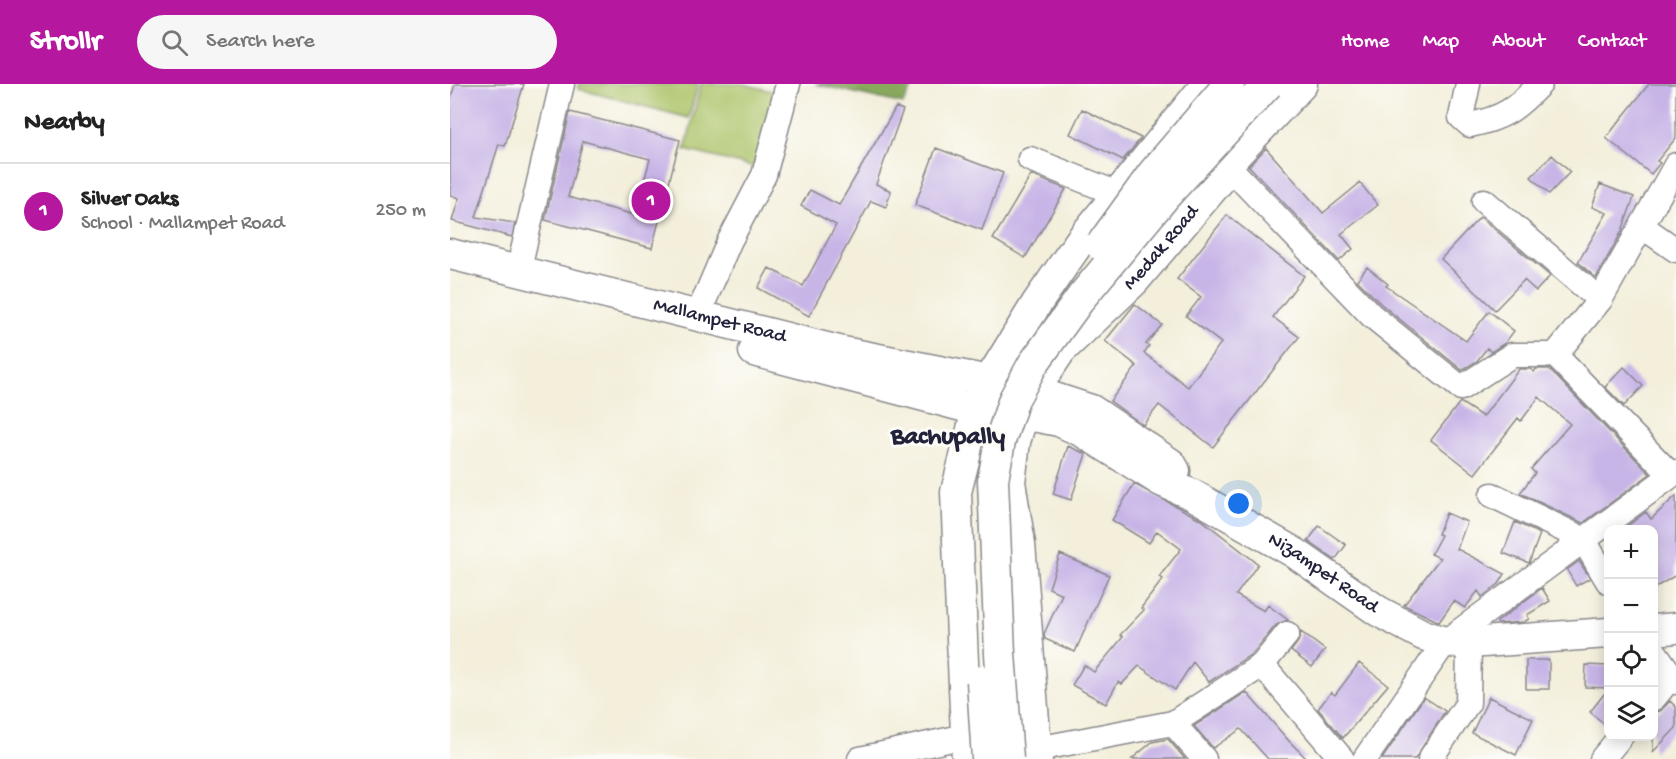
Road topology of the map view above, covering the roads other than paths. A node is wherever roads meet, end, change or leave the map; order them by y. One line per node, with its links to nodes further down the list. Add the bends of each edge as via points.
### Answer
1 (562, 84): 19 (street)
2 (788, 84): 21 (street, via 764,175)
3 (1208, 84): 12 (main road)
4 (1229, 84): 46 (main road, bridge, via 1153,173 1015,366 986,430 976,487 978,624)
5 (1268, 84): 47 (main road, bridge, via 1167,194 1083,295 1033,364 1014,399 1000,441 993,480)
6 (1302, 84): 11 (main road, Medak Road, via 1232,160)
7 (1468, 84): 8 (street, via 1461,117 1470,125 1497,120)
8 (1540, 84)
9 (1030, 159): 12 (street)
10 (1676, 165): 14 (street)
11 (1230, 168): 15 (main road, Medak Road); 22 (street, via 1371,315 1461,388 1512,355)
12 (1118, 194): 15 (street); 23 (main road, via 1037,303)
13 (1484, 201): 20 (street)
14 (1643, 227): 16 (street); 20 (street)
15 (1174, 234): 24 (main road, Medak Road, via 1134,281 1061,350)
16 (1676, 250)
17 (450, 254): 19 (main road, Mallampet Road)
18 (450, 272): 25 (main road, Mallampet Road)
19 (518, 272): 21 (main road, Mallampet Road)
20 (1600, 300): 22 (street)
21 (697, 316): 23 (main road, Mallampet Road, via 843,352)
22 (1555, 355): 26 (street)
23 (989, 381): 25 (main road)
24 (1028, 403): 34 (main road, Nizampet Road, via 1091,410 1171,464 1193,495 1295,553 1378,611 1423,635); 36 (main road, Medak Road, via 1015,442 1010,482 1020,544)
25 (977, 410): 38 (main road, via 956,492)
26 (1673, 473): 28 (street)
27 (1492, 495): 28 (street)
28 (1583, 539): 29 (street); 34 (street)
29 (1607, 579)
30 (1676, 628): 31 (main road)
31 (1658, 630)
32 (1604, 633): 34 (main road, Nizampet Road)
33 (1287, 634): 37 (street)
34 (1457, 642): 50 (street); 51 (street, via 1468,703)
35 (1658, 658): 39 (street)
36 (1030, 665): 38 (main road); 44 (main road, Medak Road)
37 (1262, 665): 41 (street); 49 (street)
38 (963, 671): 43 (main road)
39 (1674, 679): 40 (street)
40 (1658, 693)
41 (1173, 723): 44 (street); 48 (street)
42 (1617, 741): 52 (street)
43 (966, 748): 45 (street)
44 (1037, 754)
45 (860, 759)
46 (987, 759)
47 (1008, 759)
48 (1204, 759)
49 (1342, 759)
50 (1365, 759)
51 (1430, 759)
52 (1602, 759)

